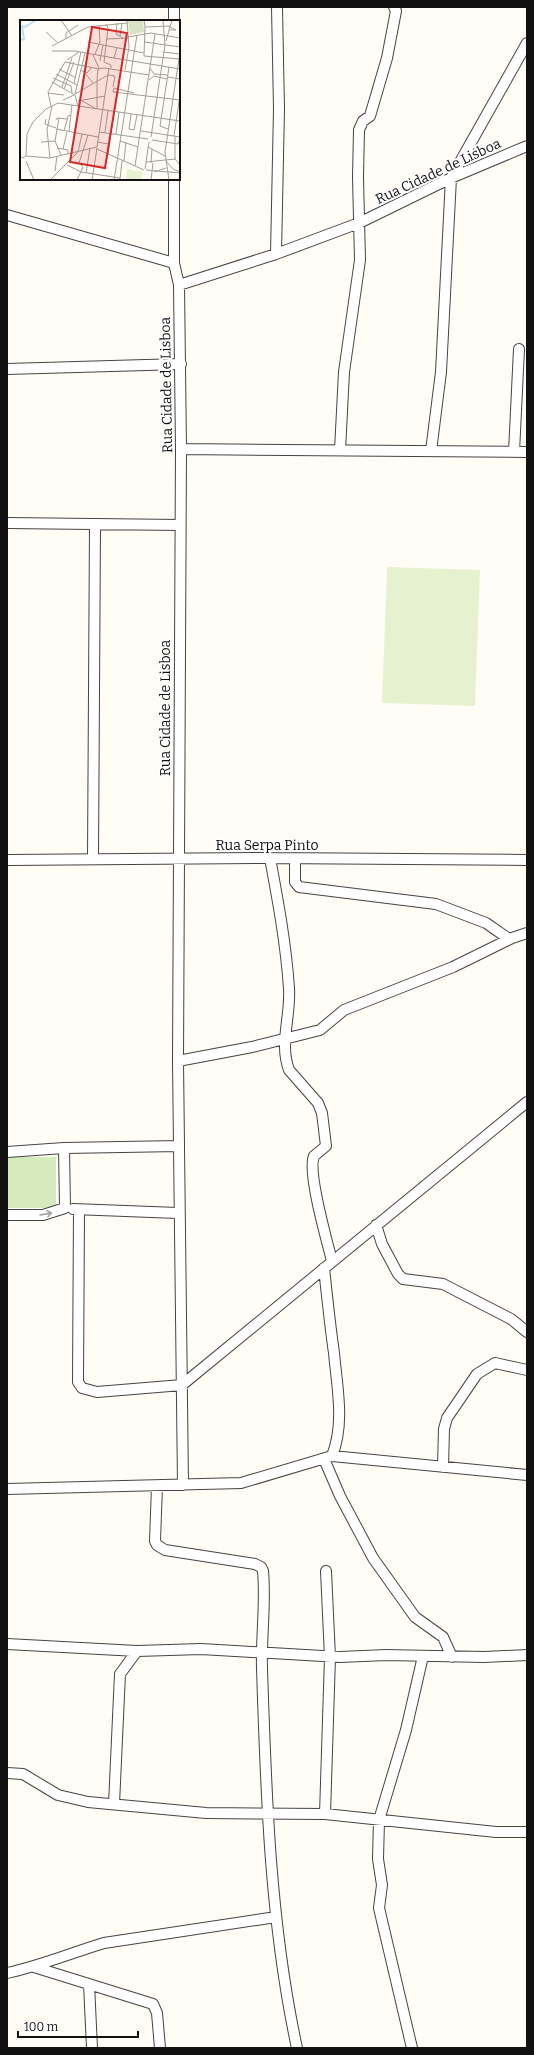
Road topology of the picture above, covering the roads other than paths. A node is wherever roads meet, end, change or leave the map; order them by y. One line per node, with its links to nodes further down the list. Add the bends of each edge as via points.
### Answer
1 (174, 7): 4 (street)
2 (277, 7): 11 (street, via 279,109)
3 (394, 7): 10 (street, via 396,11 387,58 370,116 363,121 359,130)
4 (174, 20)
5 (527, 43): 7 (street)
6 (527, 146): 7 (street, Rua Cidade de Lisboa)
7 (452, 178): 10 (street, Rua Cidade de Lisboa); 19 (street, via 441,372)
8 (174, 180): 12 (street)
9 (7, 215): 12 (street)
10 (359, 223): 11 (street, Rua Cidade de Lisboa); 18 (street, via 359,273 344,372)
11 (276, 254): 13 (street, Rua Cidade de Lisboa)
12 (174, 263): 13 (street)
13 (178, 285): 15 (street, Rua Cidade de Lisboa)
14 (519, 349): 20 (street)
15 (181, 364): 16 (street); 17 (street, Rua Cidade de Lisboa)
16 (7, 369)
17 (181, 449): 18 (street); 24 (street, Rua Cidade de Lisboa)
18 (340, 450): 19 (street)
19 (431, 451): 20 (street)
20 (514, 452): 21 (street)
21 (527, 452)
22 (7, 523): 23 (street)
23 (95, 524): 24 (street); 26 (street)
24 (180, 525): 29 (street, Rua Cidade de Lisboa)
25 (270, 858): 27 (street, Rua Serpa Pinto); 29 (street, Rua Serpa Pinto); 33 (street, via 283,930 289,988 290,1006)
26 (93, 859): 28 (street, Rua Serpa Pinto); 29 (street, Rua Serpa Pinto)
27 (296, 859): 30 (street, Rua Serpa Pinto); 32 (street, via 295,882 299,887 436,904 486,923)
28 (7, 860)
29 (179, 860): 34 (street, Rua Cidade de Lisboa)
30 (527, 860)
31 (527, 933): 32 (street)
32 (509, 939): 33 (street, via 453,967 344,1010 320,1030)
33 (284, 1039): 34 (street); 44 (street, via 289,1070 318,1103 322,1113 326,1146 314,1156 312,1164)
34 (178, 1061): 36 (street, Rua Cidade de Lisboa)
35 (525, 1106): 43 (street)
36 (179, 1146): 37 (street); 42 (street, Rua Cidade de Lisboa)
37 (64, 1148): 38 (street); 39 (street)
38 (7, 1152)
39 (65, 1208): 40 (street); 41 (street, one-way to 39, via 43,1215)
40 (79, 1210): 42 (street); 47 (street, via 78,1382 82,1388 97,1392)
41 (7, 1214)
42 (178, 1214): 47 (street, Rua Cidade de Lisboa)
43 (376, 1226): 44 (street); 45 (street, via 382,1244 403,1279 443,1284 511,1319)
44 (328, 1265): 47 (street); 48 (street, via 339,1427 336,1445)
45 (527, 1332)
46 (527, 1370): 49 (street, via 495,1363 477,1374 447,1418 444,1430)
47 (182, 1385): 51 (street, Rua Cidade de Lisboa)
48 (328, 1457): 49 (street); 51 (street, via 241,1483); 61 (street, via 340,1496 373,1558 415,1617 442,1637)
49 (443, 1467): 50 (street)
50 (527, 1475)
51 (182, 1485): 52 (street)
52 (157, 1486): 53 (street); 57 (street, via 157,1545 165,1550 261,1567 264,1581)
53 (7, 1489)
54 (326, 1571): 59 (street)
55 (7, 1644): 56 (street)
56 (137, 1651): 57 (street, via 201,1650); 63 (street, via 120,1674)
57 (261, 1654): 59 (street); 64 (street)
58 (527, 1655): 61 (street)
59 (330, 1656): 60 (street); 65 (street)
60 (423, 1656): 61 (street); 66 (street, via 406,1730)
61 (452, 1657)
62 (7, 1773): 63 (street, via 23,1774 58,1795 88,1802)
63 (114, 1804): 64 (street, via 206,1813)
64 (266, 1813): 65 (street); 68 (street)
65 (325, 1814): 66 (street)
66 (379, 1820): 67 (street, via 496,1832); 75 (street, via 378,1859 382,1885 379,1908)
67 (527, 1832)
68 (276, 1917): 69 (street, via 104,1943); 74 (street)
69 (34, 1968): 70 (street); 71 (street)
70 (7, 1973)
71 (89, 1984): 72 (street); 73 (street, via 153,2004 157,2013)
72 (92, 2048)
73 (160, 2048)
74 (296, 2048)
75 (412, 2048)

